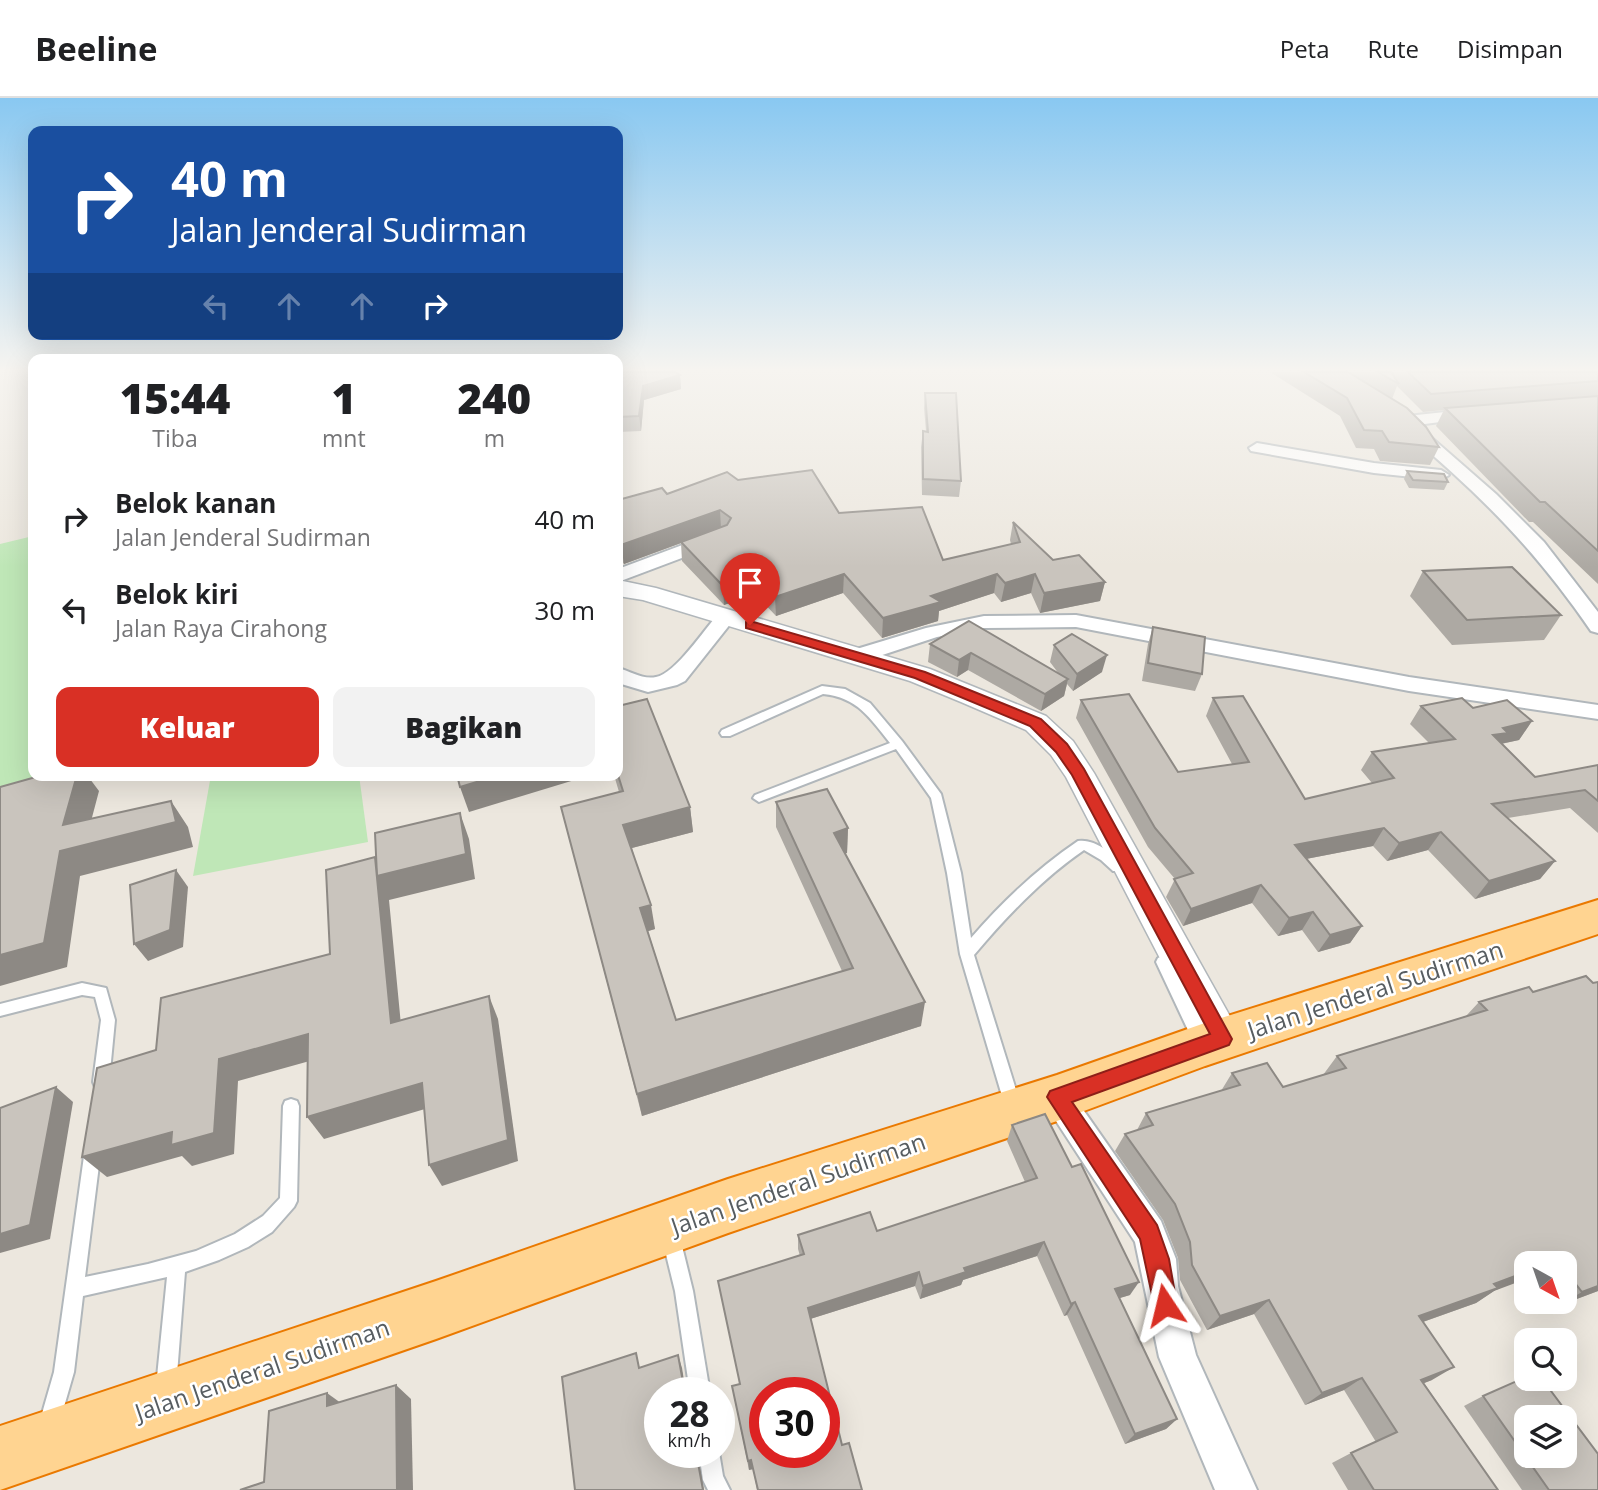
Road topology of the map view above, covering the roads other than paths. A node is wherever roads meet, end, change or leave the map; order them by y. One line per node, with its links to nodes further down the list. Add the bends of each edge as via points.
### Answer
1 (1421, 437): 3 (street)
2 (1257, 448): 3 (street, via 1374,468)
3 (1469, 477): 8 (street, via 1553,562)
4 (720, 537): 5 (street)
5 (623, 574)
6 (623, 589): 7 (street)
7 (725, 618): 9 (street); 10 (street, via 667,682 644,686)
8 (1598, 627)
9 (858, 656): 11 (street, via 933,632 984,622 1076,621 1409,684); 18 (street, via 920,675 1036,723 1062,748 1102,813)
10 (623, 677)
11 (1598, 712)
12 (726, 733): 13 (lane, via 822,690 841,692 866,706)
13 (898, 744): 14 (lane); 16 (lane, via 937,797)
14 (759, 798)
15 (1598, 917): 18 (highway, Jalan Jenderal Sudirman)
16 (967, 954): 18 (lane, via 997,917 1083,844 1106,856 1143,892 1143,910 1158,952); 20 (lane)
17 (0, 1010): 19 (lane, via 82,989 101,992 108,1020)
18 (1212, 1042): 20 (highway, Jalan Jenderal Sudirman)
19 (99, 1098)
20 (1036, 1104): 23 (highway, Jalan Jenderal Sudirman); 31 (street, via 1149,1233 1178,1357)
21 (291, 1106): 24 (lane, via 288,1201 264,1228)
22 (95, 1137): 25 (lane)
23 (669, 1227): 26 (lane); 27 (highway, Jalan Jenderal Sudirman)
24 (177, 1265): 25 (lane); 27 (lane)
25 (76, 1288): 28 (lane, via 64,1372)
26 (697, 1377)
27 (164, 1402): 28 (highway, Jalan Jenderal Sudirman)
28 (22, 1451)
29 (711, 1468): 30 (lane)
30 (720, 1490)
31 (1236, 1490)

